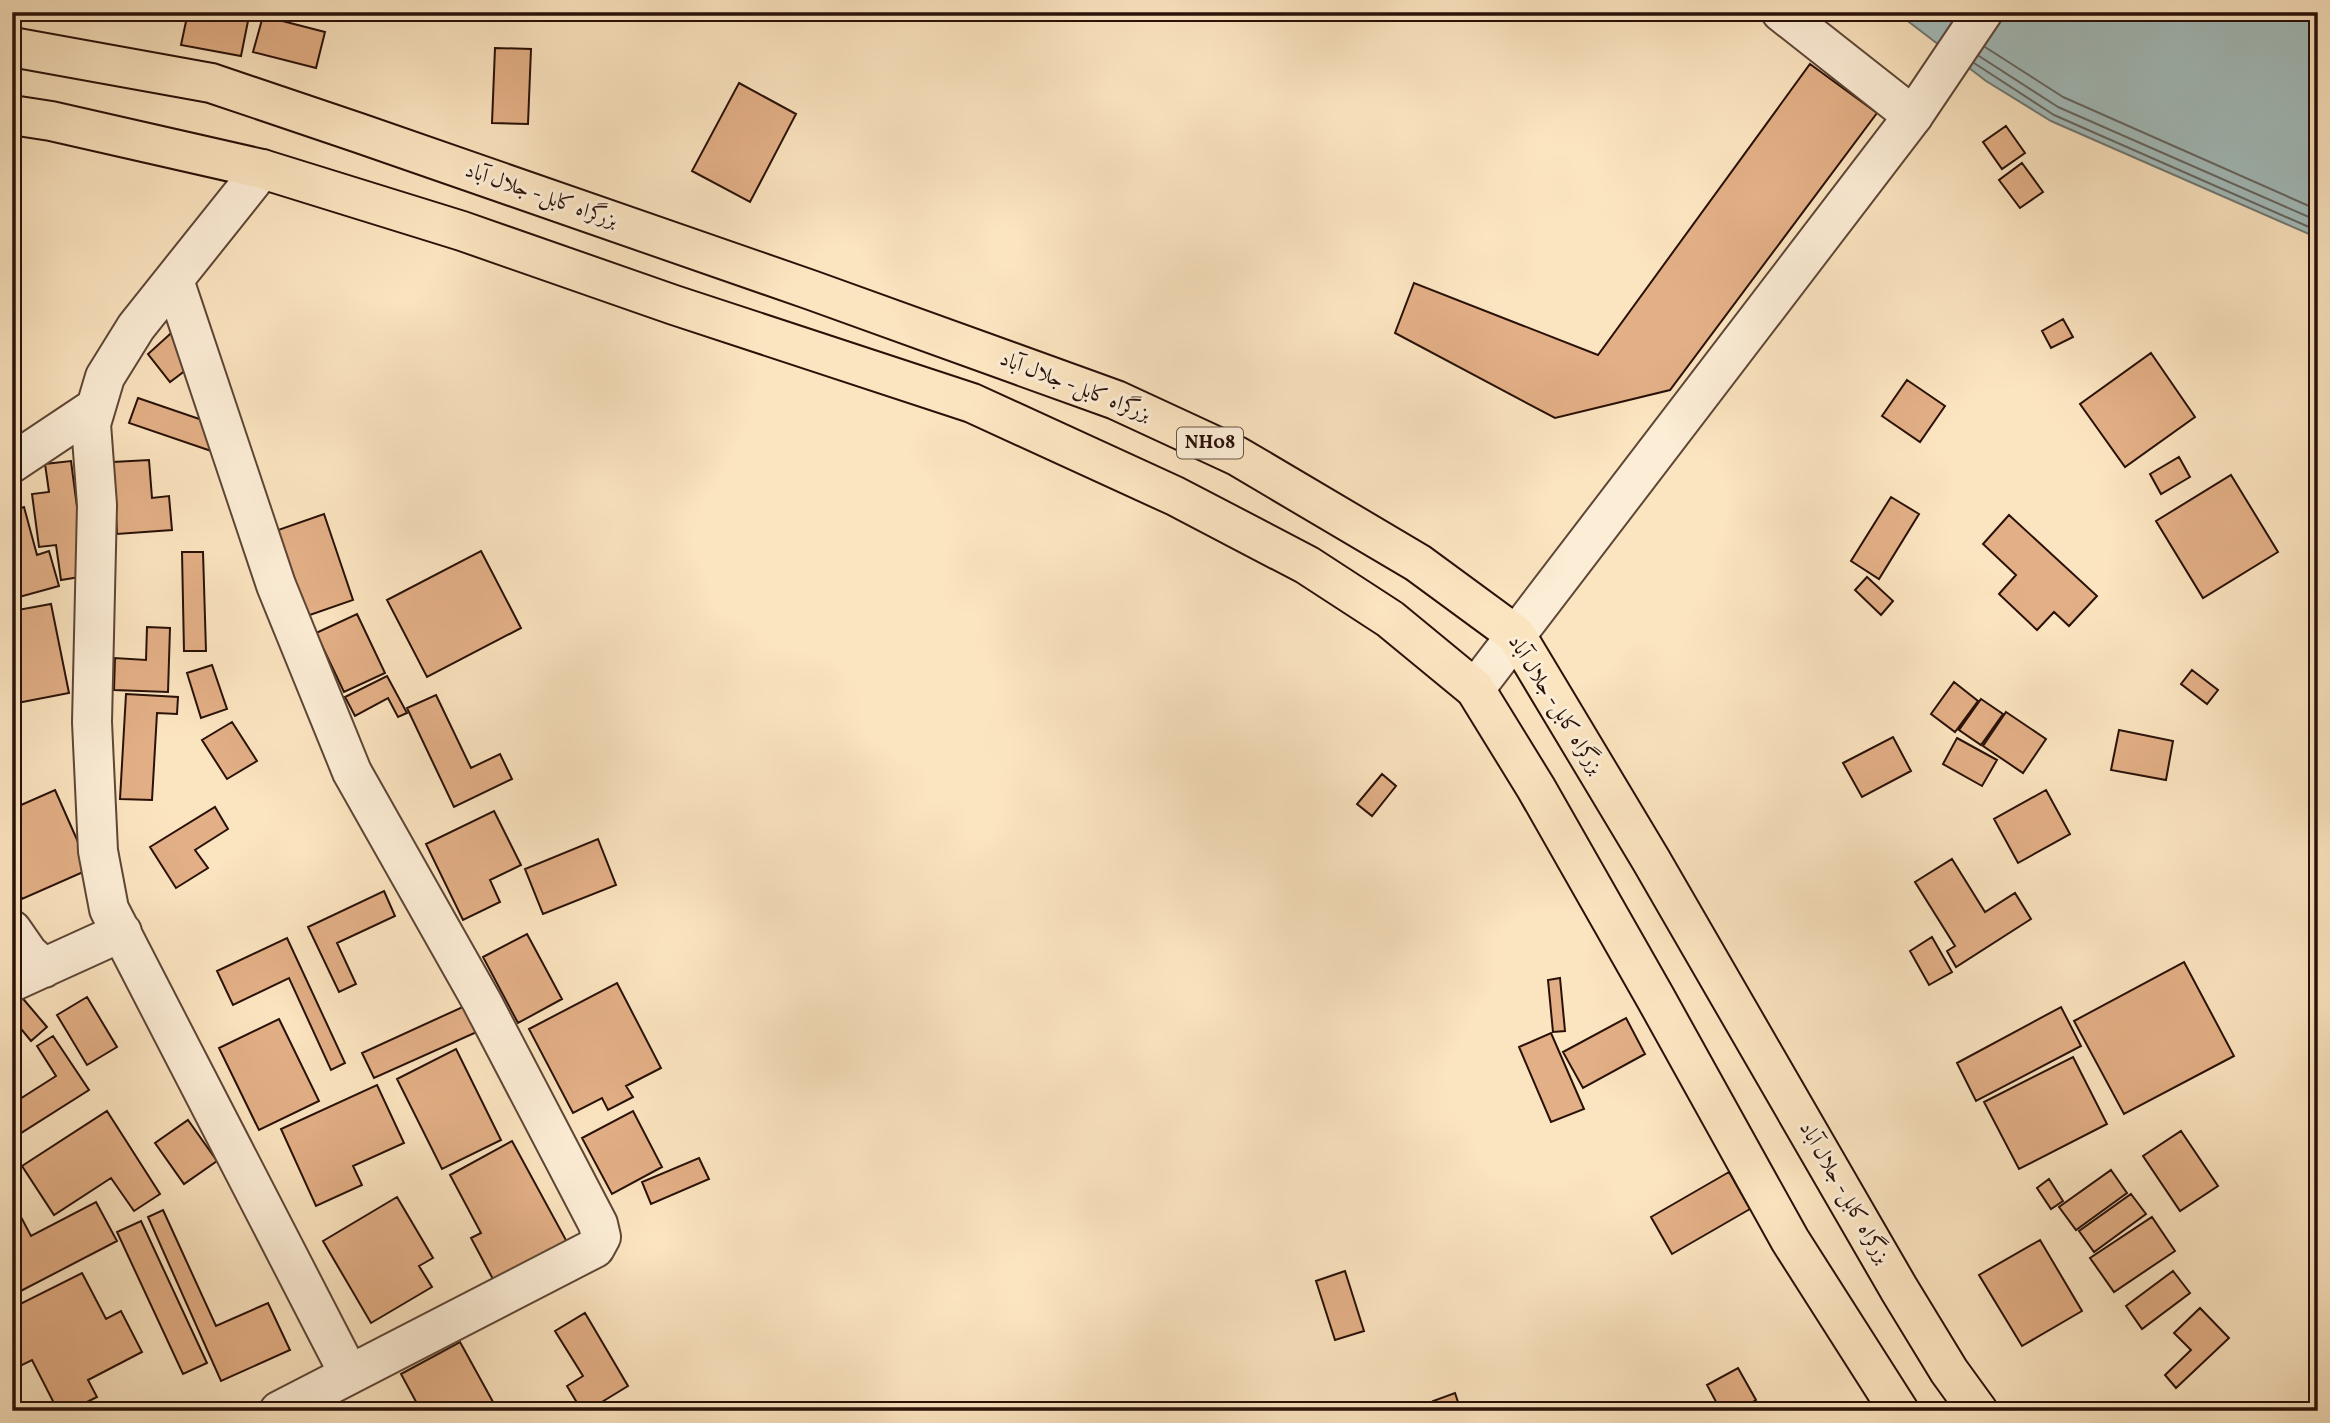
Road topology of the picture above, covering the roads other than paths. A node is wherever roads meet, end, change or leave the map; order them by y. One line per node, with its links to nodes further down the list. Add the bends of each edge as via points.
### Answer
1 (1781, 12): 5 (street)
2 (1983, 12): 5 (street)
3 (12, 47): 10 (highway, بزرگراه کابل- جلال آباد / NH08, via 211,83 1116,400 1237,456 1407,556)
4 (12, 115): 6 (highway)
5 (1913, 116): 10 (street)
6 (262, 169): 7 (street); 11 (highway, via 463,231 972,403 1175,496 1307,565 1391,619)
7 (173, 280): 8 (street, via 105,377); 15 (street, via 276,585 352,772 482,1002 601,1237 595,1248)
8 (96, 407): 9 (street); 13 (street, via 91,424 97,505 92,722 98,851 109,909)
9 (12, 463)
10 (1516, 635): 11 (street); 18 (highway, بزرگراه کابل- جلال آباد / NH08, via 1899,1289)
11 (1475, 689): 17 (highway, via 1536,788 1790,1240)
12 (12, 930): 14 (street, via 28,953)
13 (122, 932): 14 (street); 15 (street)
14 (28, 975)
15 (349, 1374): 16 (street)
16 (279, 1411)
17 (1899, 1411)
18 (1978, 1411)

